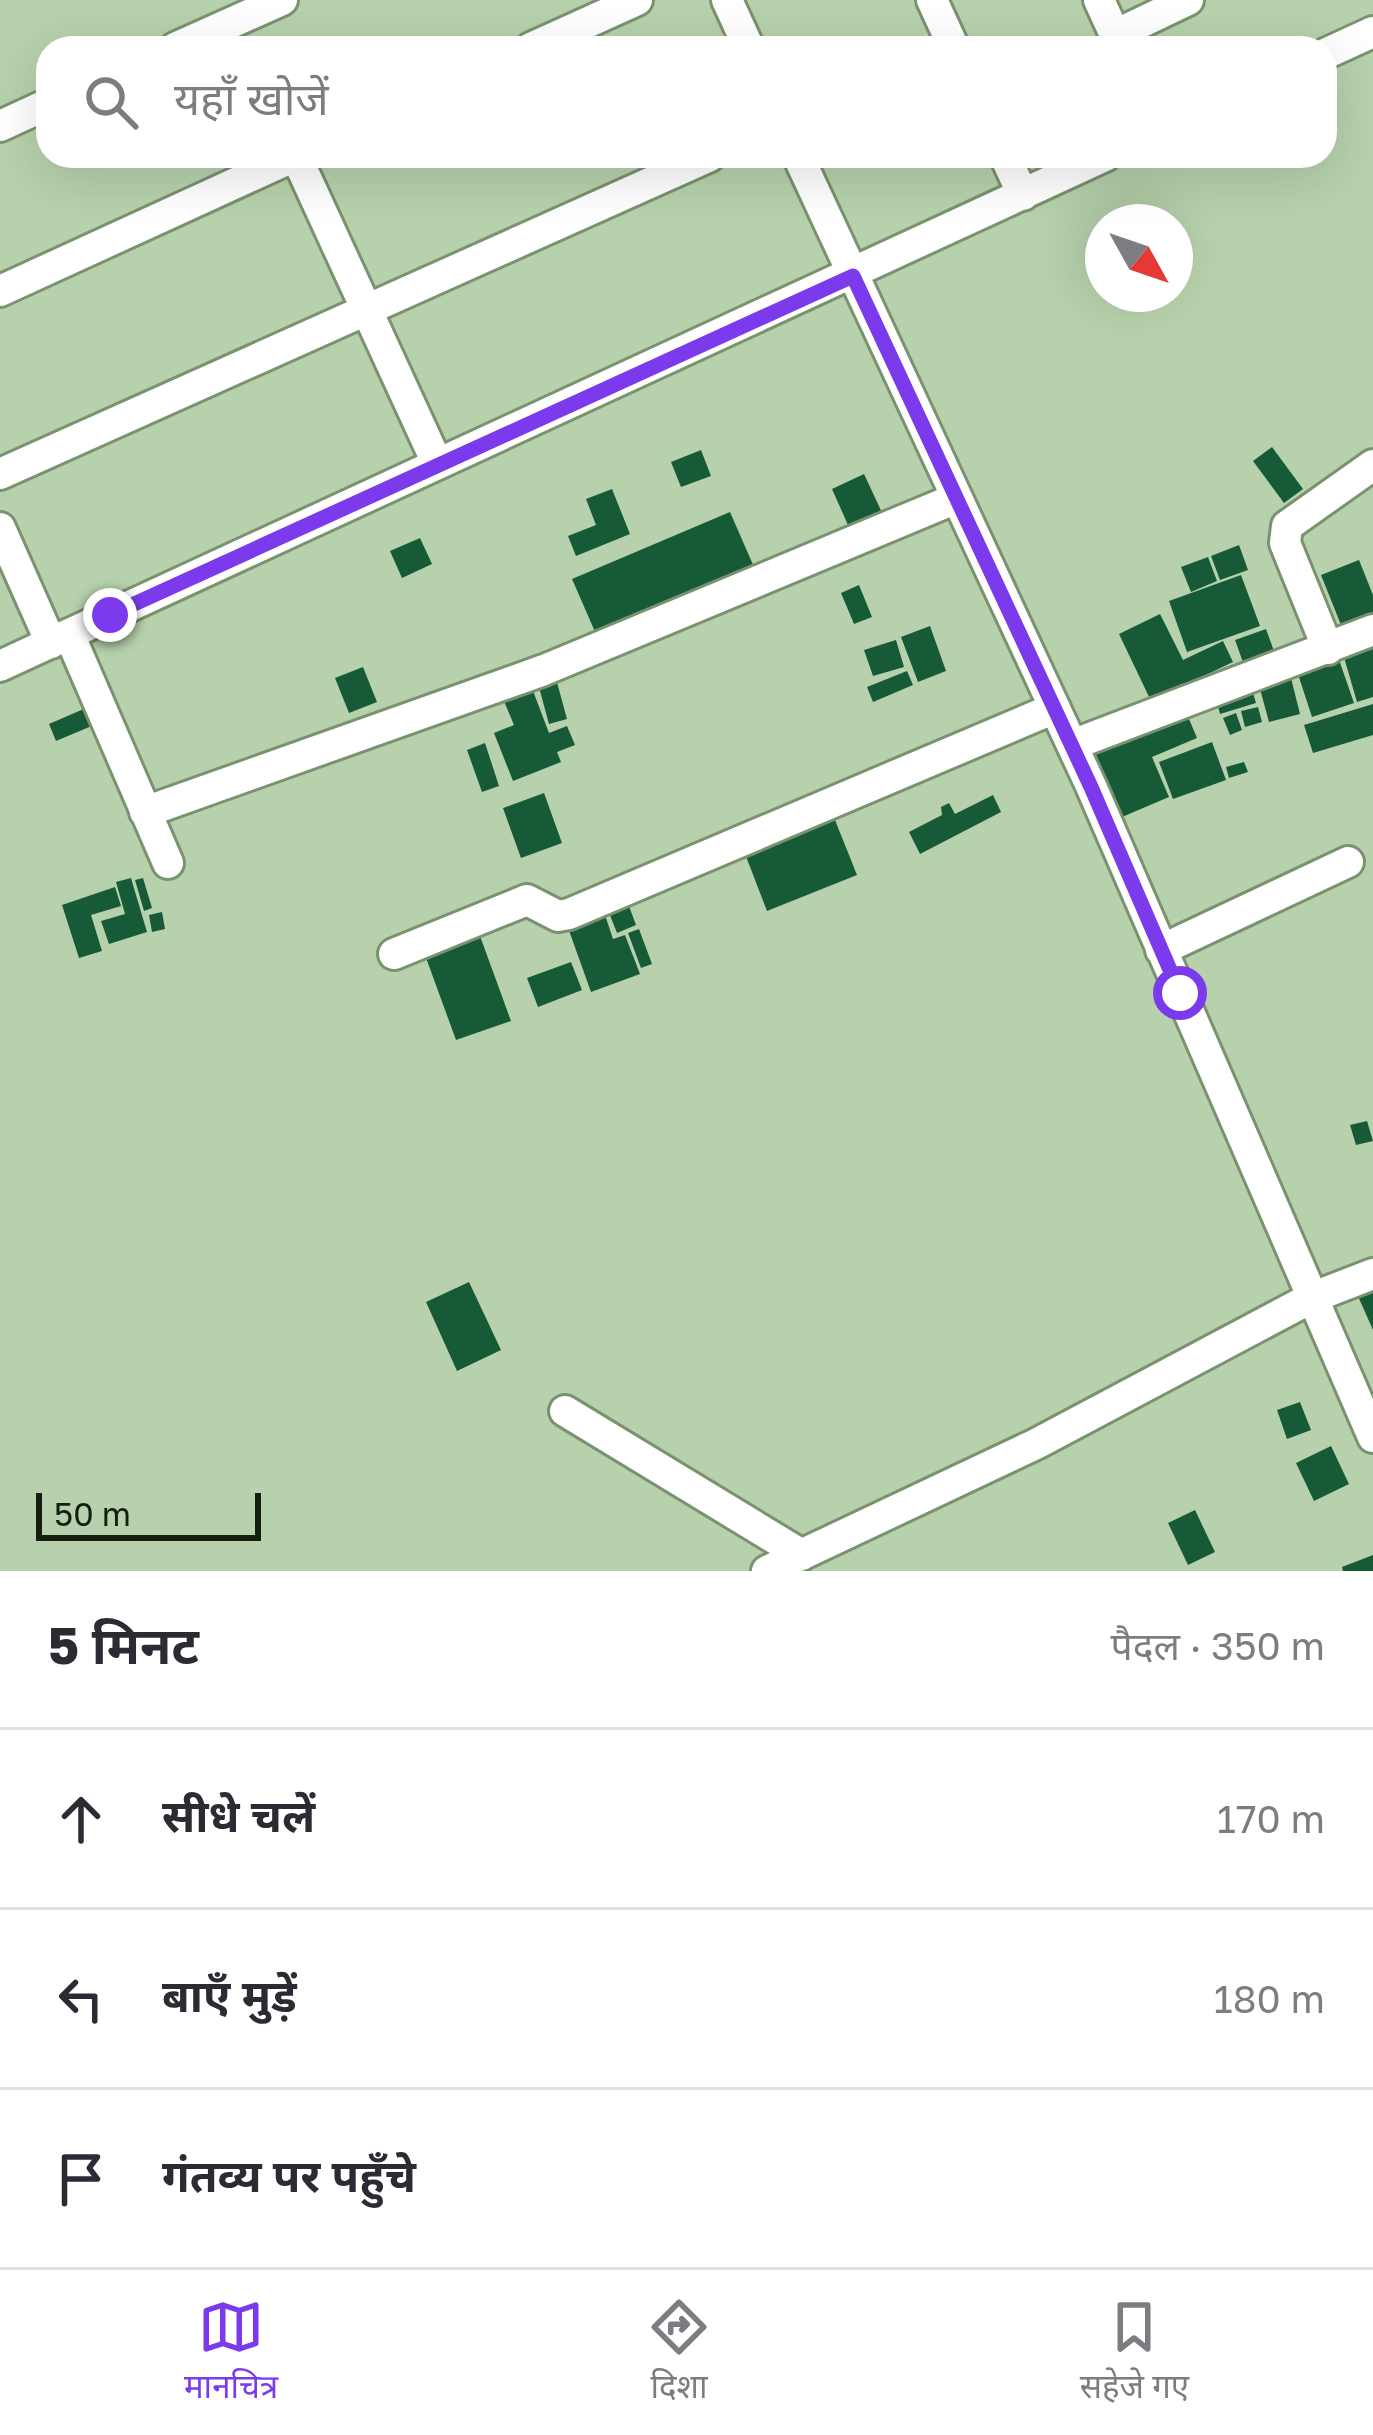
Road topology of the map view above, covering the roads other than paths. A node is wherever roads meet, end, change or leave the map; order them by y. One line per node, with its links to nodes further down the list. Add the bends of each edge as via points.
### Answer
1 (282, 0): 8 (street)
2 (637, 0): 9 (street)
3 (728, 0): 10 (street)
4 (932, 0): 11 (street)
5 (1099, 0): 12 (street)
6 (1188, 0): 13 (street)
7 (1373, 32): 14 (street)
8 (240, 35)
9 (558, 36)
10 (744, 36)
11 (948, 36)
12 (1116, 36)
13 (1127, 36)
14 (1337, 48)
15 (36, 110): 16 (street)
16 (0, 126)
17 (269, 168): 25 (street)
18 (301, 168): 26 (street)
19 (684, 168): 26 (street)
20 (804, 168): 24 (street)
21 (1011, 168): 23 (street)
22 (1080, 168): 23 (street)
23 (1023, 195): 24 (street)
24 (853, 276): 27 (street); 30 (street)
25 (0, 291)
26 (368, 312): 27 (street); 29 (street)
27 (437, 463): 33 (street)
28 (1373, 465): 34 (street, via 1287,526 1285,543)
29 (0, 474)
30 (956, 498): 36 (street); 38 (street, via 544,670)
31 (0, 528): 33 (street)
32 (1373, 630): 34 (street)
33 (60, 639): 35 (street); 38 (street)
34 (1328, 649): 37 (street)
35 (0, 666)
36 (1055, 708): 37 (street); 42 (street, via 569,914 526,900)
37 (1072, 745): 41 (street)
38 (145, 812): 40 (street)
39 (1348, 862): 41 (street)
40 (168, 863)
41 (1162, 950): 44 (street)
42 (394, 954)
43 (1373, 1274): 44 (street)
44 (1311, 1298): 46 (street); 47 (street, via 1036,1444)
45 (565, 1411): 47 (street)
46 (1373, 1437)
47 (802, 1555): 48 (street)
48 (767, 1571)

